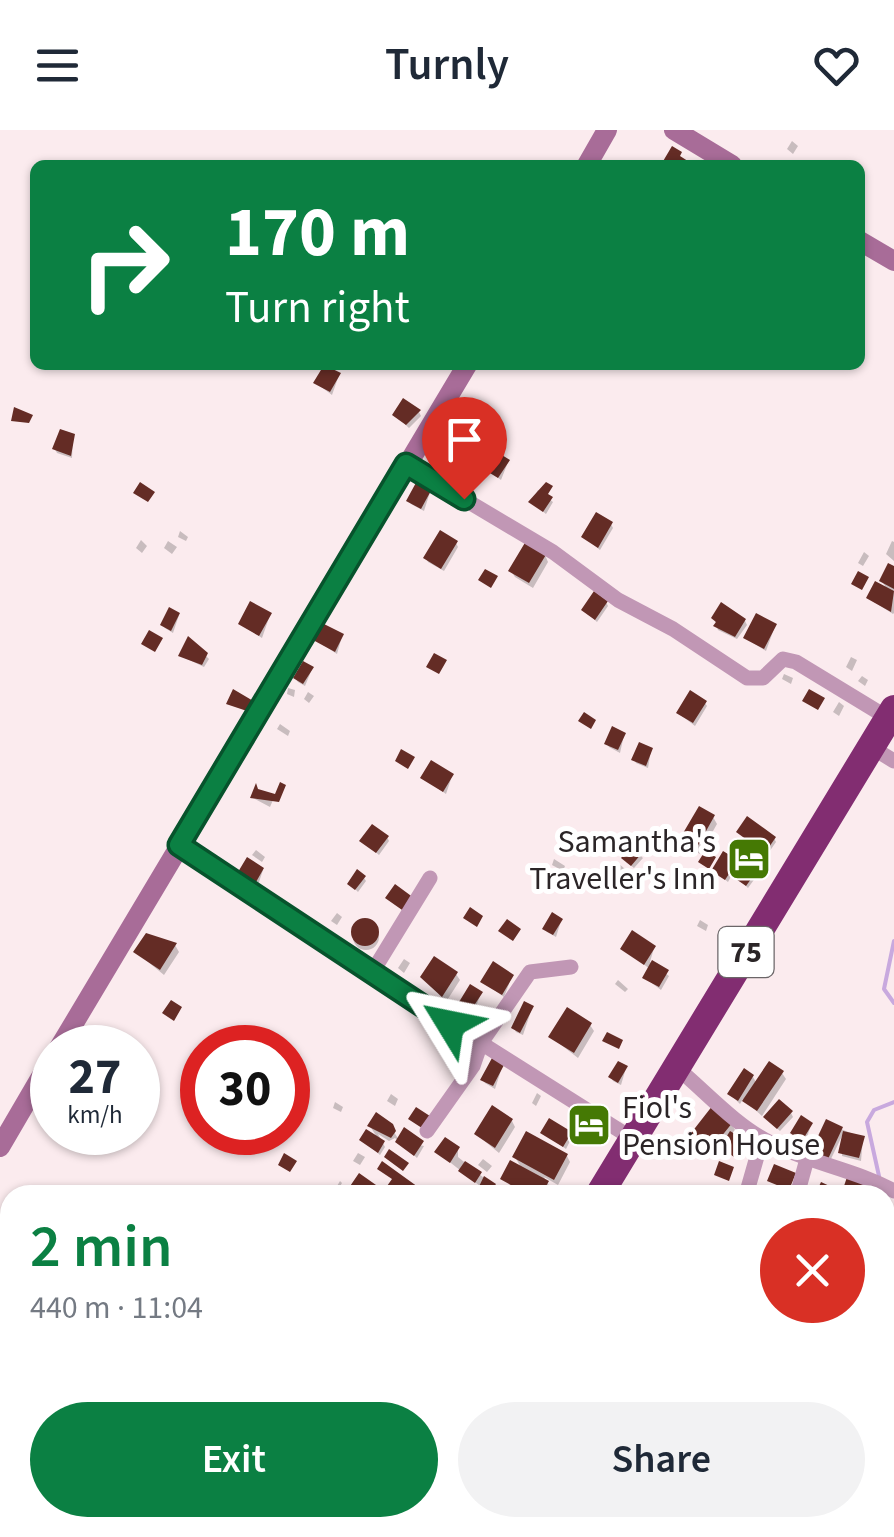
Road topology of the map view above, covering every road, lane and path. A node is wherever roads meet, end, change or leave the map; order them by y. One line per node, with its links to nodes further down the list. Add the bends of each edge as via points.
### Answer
1 (607, 130): 3 (street)
2 (674, 130): 4 (street)
3 (589, 160)
4 (724, 160)
5 (865, 244): 6 (street)
6 (894, 261)
7 (464, 370): 8 (street)
8 (406, 464): 9 (street, via 748,678 763,678 784,659 796,662); 11 (street)
9 (891, 714): 10 (highway, 75)
10 (882, 754): 17 (highway, 75)
11 (179, 845): 14 (street); 15 (street)
12 (430, 878): 14 (street)
13 (571, 968): 16 (street, via 530,972)
14 (373, 971): 16 (street)
15 (73, 1025)
16 (481, 1043): 19 (street); 20 (street)
17 (676, 1067): 20 (highway, 75); 21 (street)
18 (30, 1096): 22 (street)
19 (428, 1132)
20 (633, 1139): 24 (highway, 75)
21 (762, 1139): 23 (street); 25 (street)
22 (0, 1147)
23 (808, 1159): 26 (street); 27 (street)
24 (605, 1185)
25 (749, 1185)
26 (801, 1185)
27 (882, 1185)

